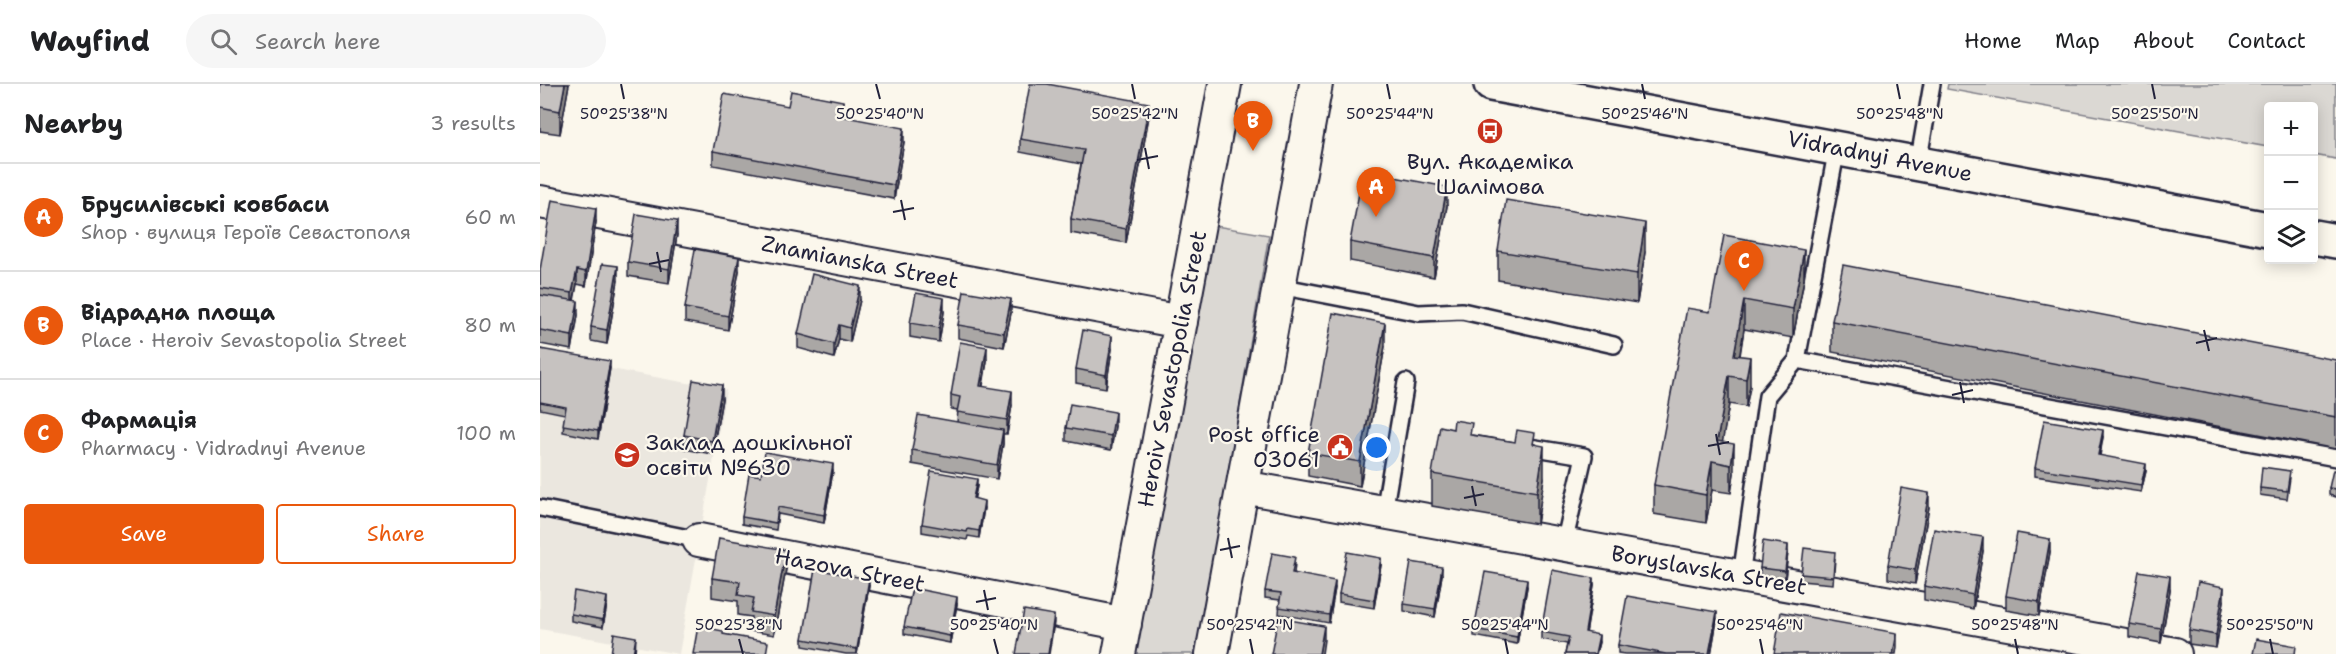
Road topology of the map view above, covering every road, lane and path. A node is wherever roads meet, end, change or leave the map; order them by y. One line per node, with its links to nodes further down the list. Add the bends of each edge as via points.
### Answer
1 (1225, 84): 12 (street, Heroiv Sevastopolia Street)
2 (1316, 84): 11 (street)
3 (1491, 84): 5 (main road, Vidradnyi Avenue)
4 (1932, 84): 6 (lane)
5 (1838, 148): 6 (main road, Vidradnyi Avenue); 14 (lane)
6 (1918, 164): 8 (main road, Vidradnyi Avenue)
7 (540, 202): 12 (street, Znamianska Street)
8 (2264, 228)
9 (2318, 238): 10 (main road)
10 (2336, 241)
11 (1279, 286): 13 (lane, via 1419,314 1462,311); 18 (street)
12 (1180, 322): 24 (street, Heroiv Sevastopolia Street)
13 (1614, 345)
14 (1797, 360): 17 (lane); 23 (lane, via 1767,396)
15 (1406, 382): 20 (lane)
16 (1514, 444): 22 (lane, via 1584,456)
17 (2336, 458)
18 (1243, 487): 20 (street, Boryslavska Street); 25 (street)
19 (540, 508): 21 (lane, Hazova Street)
20 (1384, 512): 22 (street, Boryslavska Street)
21 (699, 540): 24 (street, Hazova Street)
22 (1564, 544): 23 (street, Boryslavska Street)
23 (1741, 576): 26 (street, Boryslavska Street)
24 (1122, 639)
25 (1212, 654)
26 (2175, 654)

